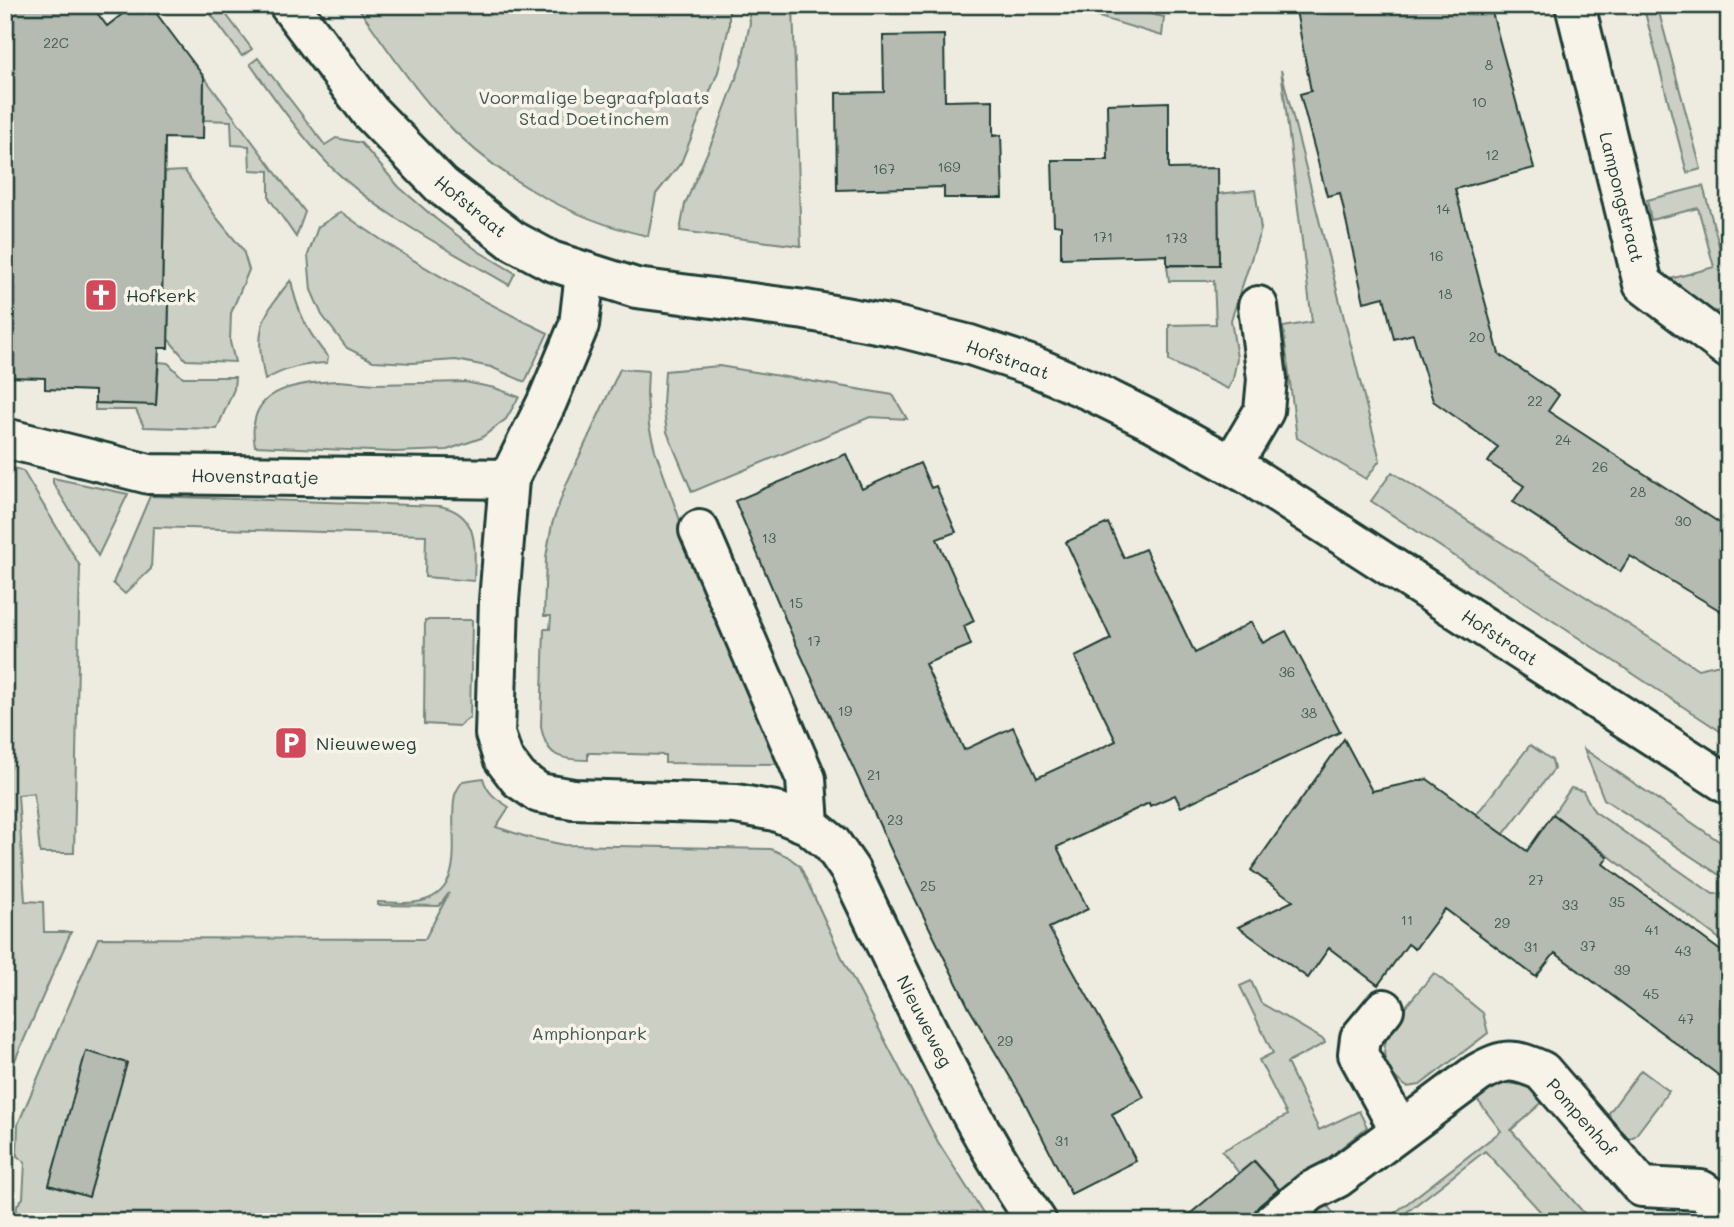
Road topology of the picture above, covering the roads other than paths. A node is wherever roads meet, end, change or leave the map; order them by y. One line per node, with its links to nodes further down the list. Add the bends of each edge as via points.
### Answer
1 (289, 5): 3 (street, Hofstraat, via 370,112 442,186 512,240)
2 (1575, 5): 5 (street, Lampongstraat, via 1643,284)
3 (585, 273): 7 (street, Hofstraat, via 636,288 805,310 970,345 1091,391); 8 (street, Nieuweweg, via 579,325)
4 (1258, 306): 7 (street, via 1267,379 1264,411)
5 (1729, 349)
6 (5, 438): 8 (street, Hovenstraatje, via 149,474)
7 (1232, 465): 10 (street, Hofstraat)
8 (509, 479): 11 (street, Nieuweweg, via 495,734 503,758 519,779 540,793 573,799 736,804 775,811)
9 (699, 530): 11 (street, via 806,779)
10 (1729, 785)
11 (809, 825): 15 (street, Nieuweweg, via 832,844 850,870 1002,1170)
12 (1384, 1009): 13 (street, via 1360,1038 1358,1054)
13 (1400, 1131): 14 (street, Pompenhof, via 1488,1067 1499,1061 1522,1062 1542,1071 1642,1186 1700,1190); 16 (street, Pompenhof)
14 (1729, 1210)
15 (1037, 1222)
16 (1273, 1222)

